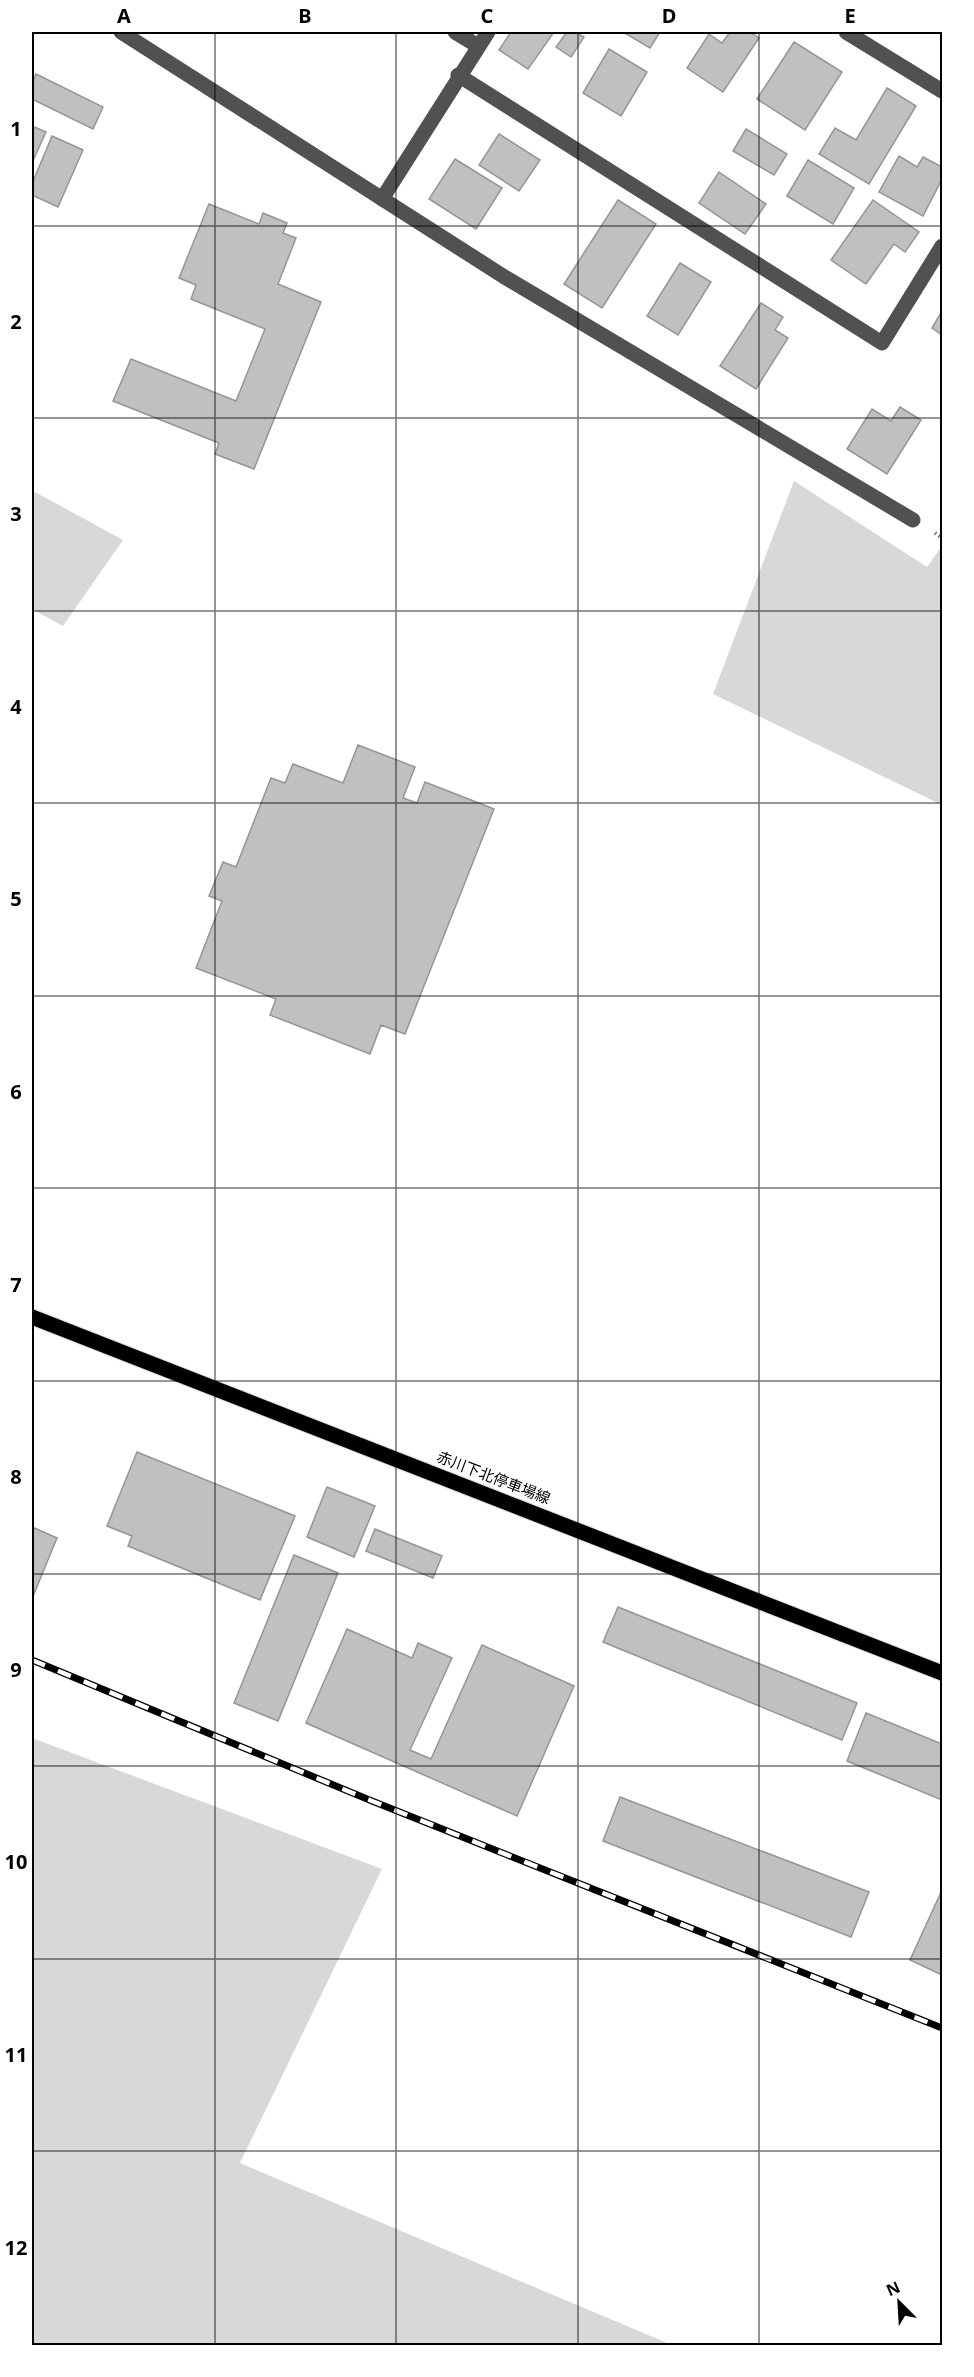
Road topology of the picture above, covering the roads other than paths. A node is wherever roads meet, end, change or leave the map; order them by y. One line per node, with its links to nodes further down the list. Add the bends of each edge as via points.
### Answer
1 (121, 32): 8 (street)
2 (455, 32): 5 (street)
3 (488, 32): 5 (street)
4 (846, 32): 7 (street)
5 (478, 46): 6 (street)
6 (458, 75): 8 (street); 9 (street, via 882,343)
7 (942, 91)
8 (382, 199): 10 (street, via 503,276)
9 (942, 246)
10 (914, 520)
11 (32, 1317): 12 (main road, 赤川下北停車場線)
12 (942, 1673)

